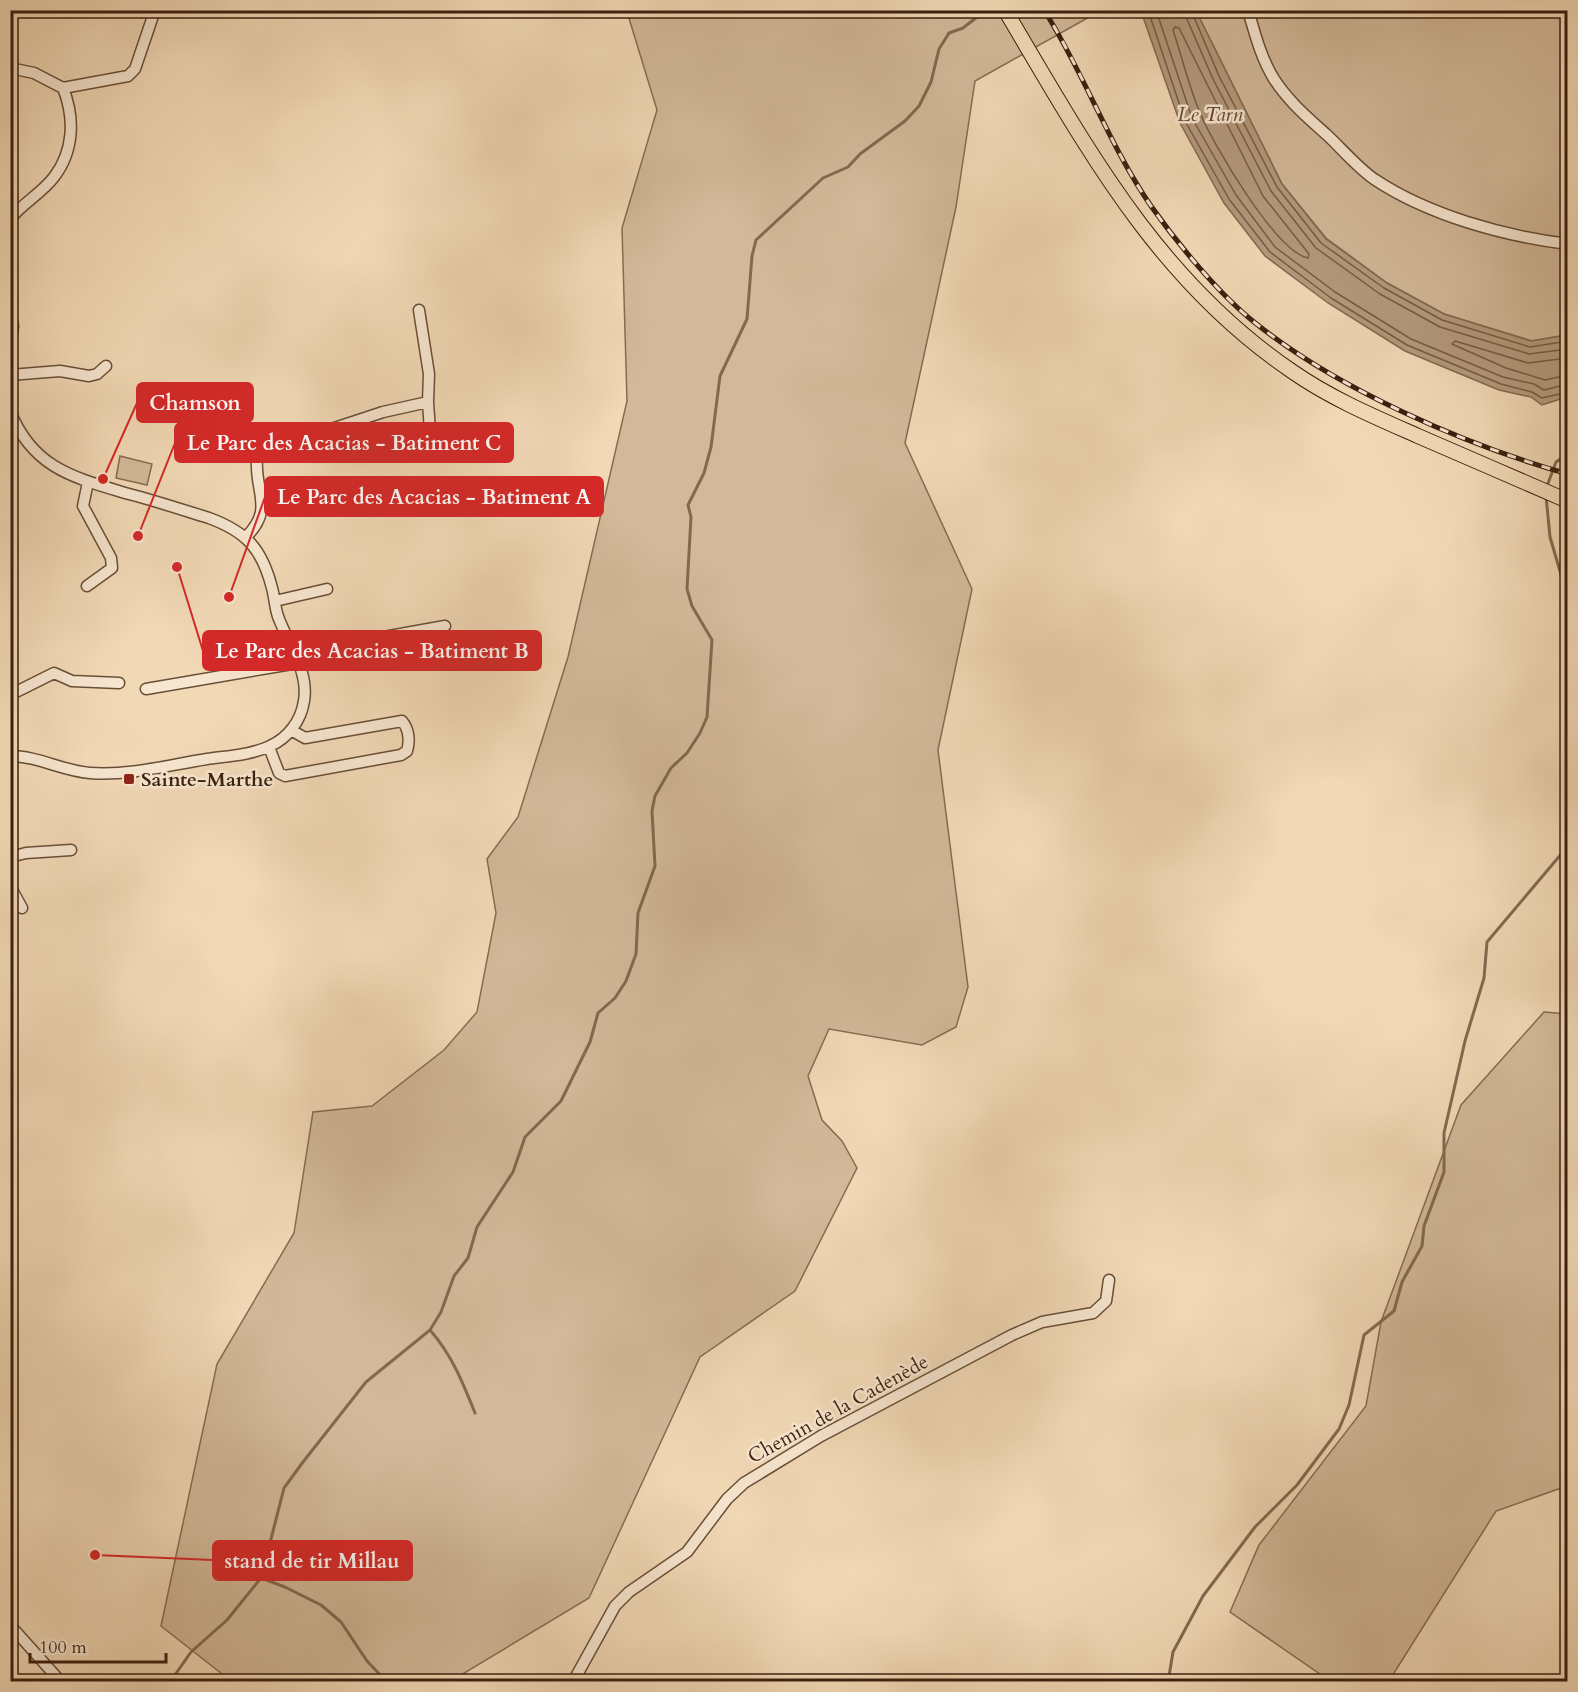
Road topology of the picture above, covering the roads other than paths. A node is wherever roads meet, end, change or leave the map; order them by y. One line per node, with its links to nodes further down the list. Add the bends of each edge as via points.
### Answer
1 (155, 10): 5 (street, via 135,69 128,76)
2 (1005, 10): 17 (main road, via 1098,164 1147,236 1191,287 1233,326 1294,373 1337,398)
3 (1248, 10): 7 (street, via 1260,50 1280,87 1293,104 1372,177 1416,201 1480,226 1522,238)
4 (10, 68): 5 (street, via 34,73)
5 (63, 88): 6 (street, via 72,132 62,163 54,177)
6 (10, 219)
7 (1568, 244)
8 (10, 308): 10 (street)
9 (419, 310): 13 (street, via 429,374)
10 (10, 350)
11 (106, 366): 12 (street, via 89,376 60,371)
12 (10, 375)
13 (428, 402): 15 (street, via 431,446); 18 (street, via 383,412 257,456 256,476 263,512 261,521)
14 (10, 411): 16 (street, via 18,430 38,455 69,476)
15 (465, 449)
16 (88, 482): 18 (street, via 209,518); 19 (street, via 83,506 111,558 112,568)
17 (1568, 501)
18 (246, 537): 21 (street, via 264,563)
19 (87, 586)
20 (327, 589): 21 (street)
21 (275, 601): 23 (street, via 278,618)
22 (445, 626): 23 (street)
23 (297, 658): 25 (street); 27 (street, via 304,701)
24 (119, 683): 26 (street, via 72,681 54,674)
25 (146, 689)
26 (10, 695)
27 (291, 730): 28 (street); 28 (street, via 305,738 402,721 409,743 401,755 285,776 279,773)
28 (269, 747): 29 (street, via 117,773 90,773 34,758)
29 (10, 756)
30 (71, 850): 31 (street)
31 (10, 857)
32 (10, 886): 33 (street)
33 (22, 908)
34 (1109, 1280): 37 (street, Chemin de la Cadenède, via 1106,1301 1093,1313 1042,1323 1012,1335 821,1436 744,1483 687,1552 615,1606)
35 (10, 1625): 36 (street)
36 (61, 1682)
37 (573, 1682)

